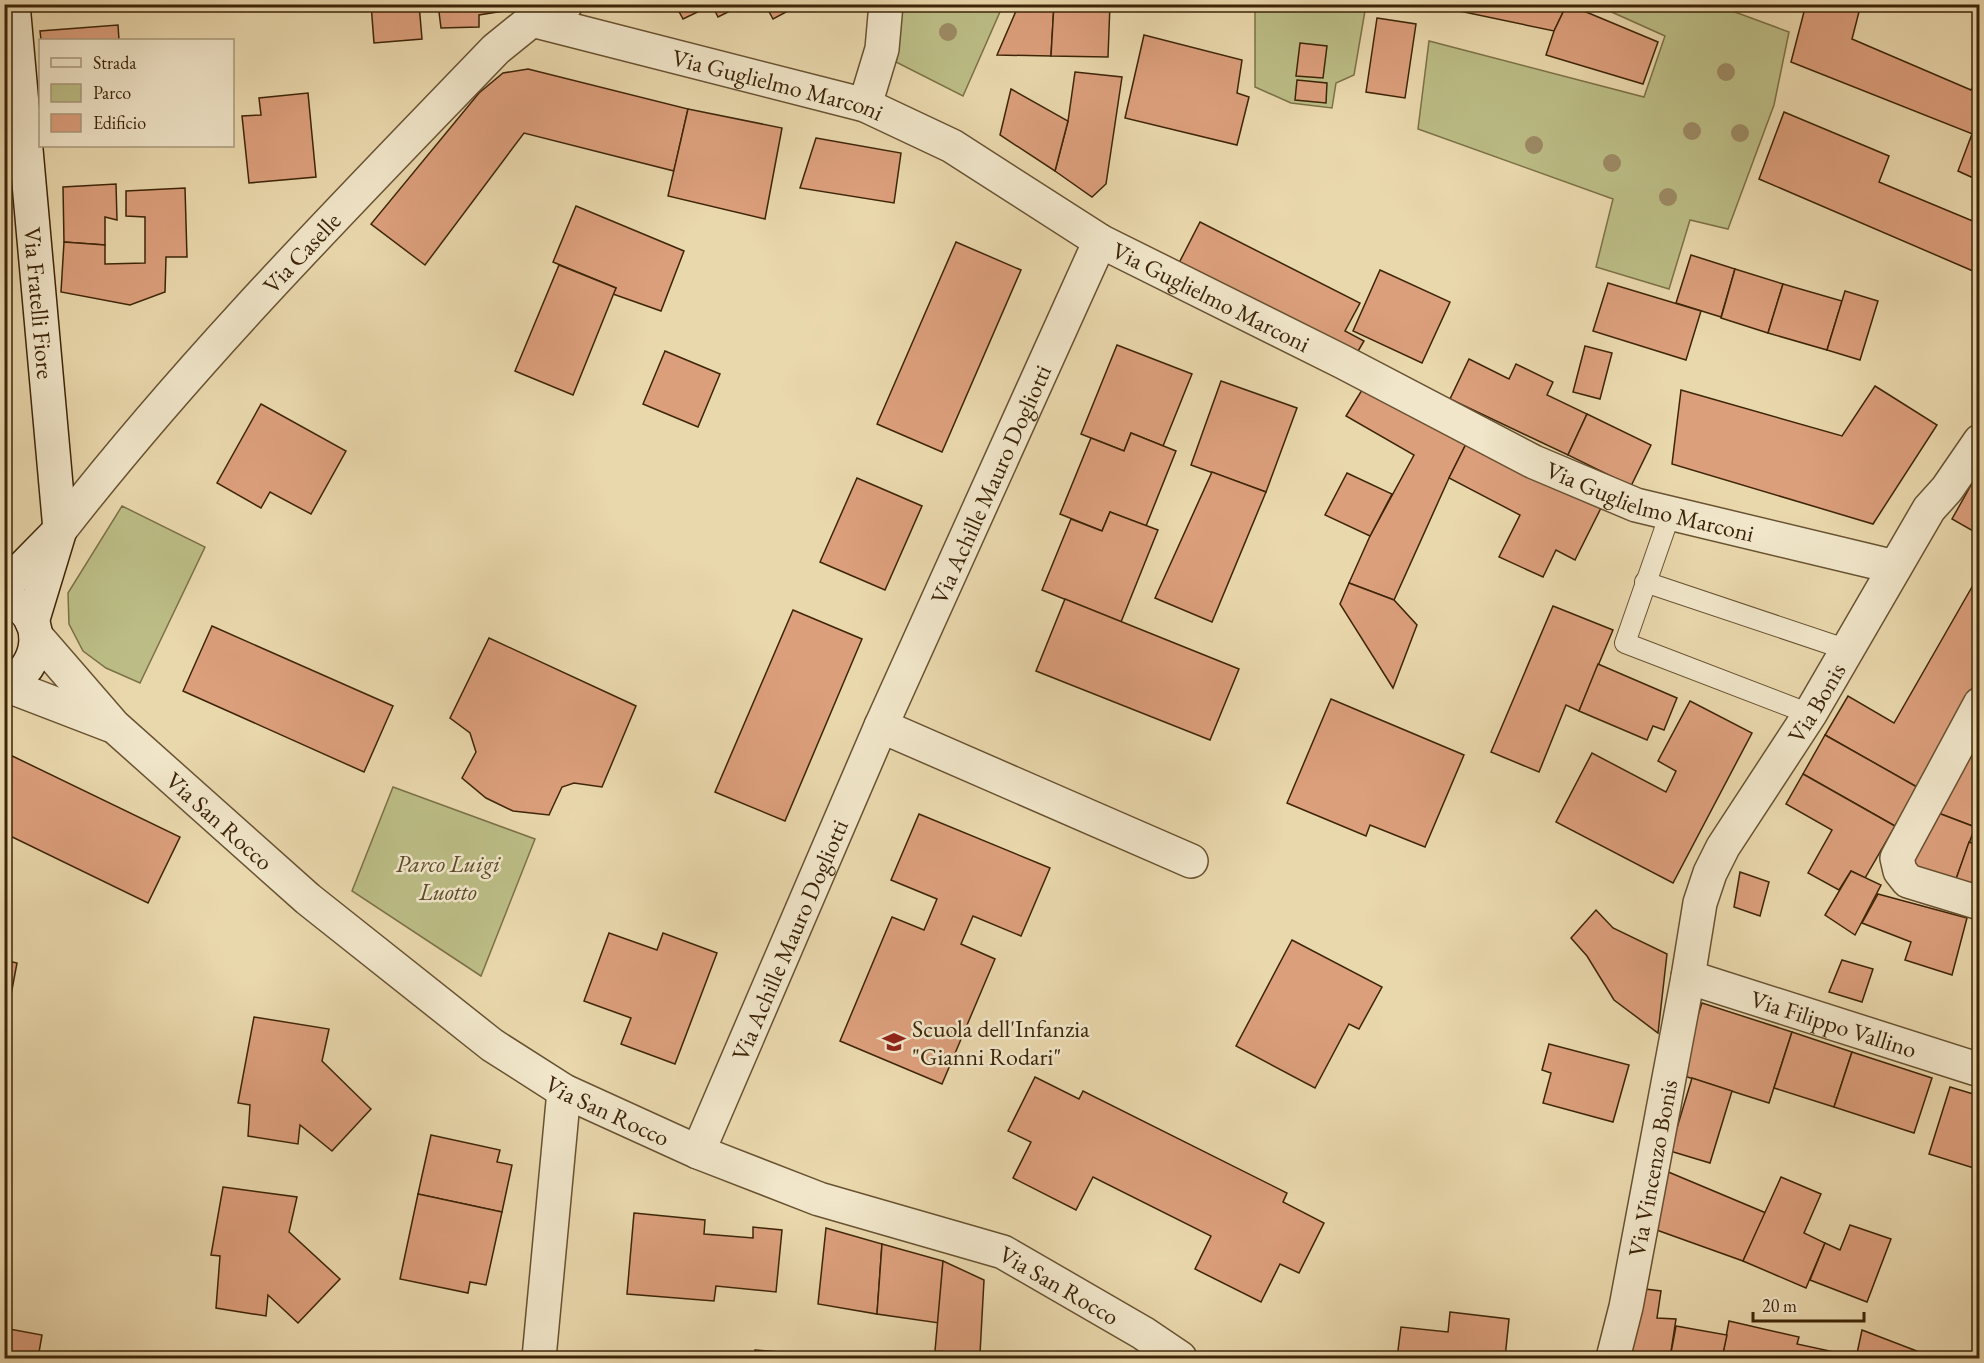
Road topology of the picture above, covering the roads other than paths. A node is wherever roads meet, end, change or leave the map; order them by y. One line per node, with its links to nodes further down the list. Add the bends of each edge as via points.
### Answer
1 (13, 4): 9 (street, Via Fratelli Fiore)
2 (566, 4): 4 (street, Via Caselle)
3 (886, 4): 5 (street, via 882,49)
4 (532, 20): 5 (street, Via Guglielmo Marconi); 9 (street, Via Caselle, via 496,49 223,338)
5 (865, 105): 6 (street, Via Guglielmo Marconi, via 952,146)
6 (1100, 241): 8 (street, Via Guglielmo Marconi, via 1534,462 1636,505); 20 (street, Via Achille Mauro Dogliotti)
7 (1976, 453): 10 (street, Via Bonis, via 1929,509)
8 (1670, 514): 10 (street, Via Guglielmo Marconi); 11 (lane)
9 (60, 530): 12 (street, Via Caselle); 14 (street, Via Caselle)
10 (1895, 567): 15 (street, Via Bonis)
11 (1644, 582): 15 (lane); 18 (lane, via 1624,643)
12 (4, 587)
13 (4, 598): 14 (street, Via San Rocco, via 23,609)
14 (34, 629): 16 (street, Via Caselle, via 35,652 30,666); 19 (street, Via San Rocco)
15 (1848, 650): 18 (street, Via Bonis)
16 (5, 686): 19 (street, Via San Rocco)
17 (1980, 704): 22 (street, via 1897,858 1908,881)
18 (1810, 714): 23 (street, Via Bonis, via 1710,873 1700,903)
19 (114, 726): 25 (street, Via San Rocco, via 308,899 492,1045)
20 (881, 726): 21 (street); 26 (street, Via Achille Mauro Dogliotti)
21 (1191, 861)
22 (1980, 903)
23 (1688, 977): 24 (street, Via Filippo Vallino); 29 (street, Via Vincenzo Bonis)
24 (1980, 1070)
25 (564, 1091): 26 (street, Via San Rocco); 27 (street)
26 (698, 1152): 28 (street, Via San Rocco, via 819,1198 1003,1252 1143,1333)
27 (539, 1359)
28 (1180, 1359)
29 (1613, 1359)

